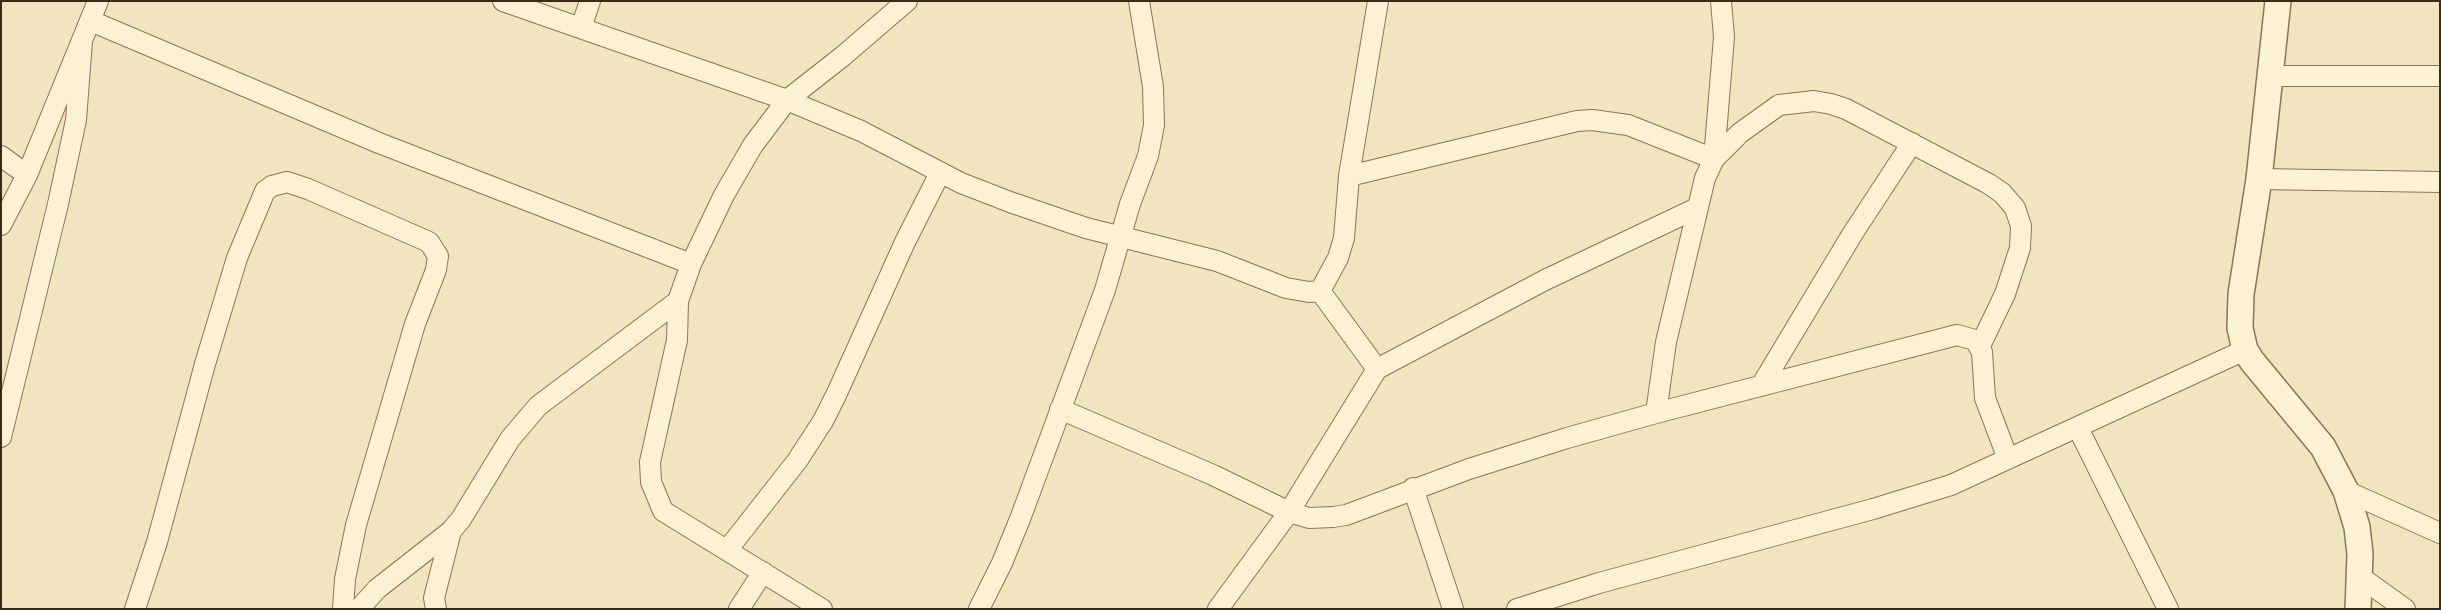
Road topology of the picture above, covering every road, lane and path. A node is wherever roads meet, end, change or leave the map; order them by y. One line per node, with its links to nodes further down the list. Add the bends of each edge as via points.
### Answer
1 (98, 1): 9 (street)
2 (504, 1): 10 (street)
3 (590, 1): 10 (street)
4 (907, 1): 14 (street)
5 (1139, 1): 25 (street, via 1153,86 1154,125 1148,156)
6 (1378, 1): 20 (street)
7 (1721, 1): 17 (street, via 1724,37)
8 (2278, 1): 12 (street)
9 (91, 21): 11 (street); 26 (street, via 379,143)
10 (581, 28): 14 (street)
11 (82, 41): 19 (street); 36 (street, via 76,120)
12 (2271, 76): 13 (street); 21 (street)
13 (2440, 76)
14 (787, 100): 18 (street, via 861,131); 26 (street, via 748,153)
15 (1912, 143): 17 (street, via 1846,109 1814,101 1797,102 1779,105 1764,115); 29 (street, via 1989,184 2015,208 2021,226 2020,248 2005,294); 32 (street)
16 (1, 156): 19 (street)
17 (1714, 159): 20 (street, via 1628,125 1592,120); 23 (street)
18 (940, 173): 25 (street, via 1027,208); 43 (street, via 822,421 797,461)
19 (27, 175): 24 (street)
20 (1349, 176): 27 (street, via 1344,238 1338,258)
21 (2259, 179): 22 (street); 30 (street, via 2240,294 2240,328)
22 (2440, 182)
23 (1697, 208): 31 (street, via 1545,280); 34 (street, via 1666,342)
24 (1, 225)
25 (1120, 236): 27 (street, via 1217,261 1298,291); 33 (street, via 1105,290)
26 (691, 264): 28 (street)
27 (1320, 291): 31 (street)
28 (678, 301): 41 (street, via 538,406 510,439 461,519); 43 (street, via 677,340 650,462 651,482 663,510)
29 (1980, 346): 32 (street, via 1971,338 1950,336); 37 (street, via 1985,398)
30 (2245, 350): 35 (street); 39 (street, via 2259,372 2323,447)
31 (1377, 369): 40 (street)
32 (1761, 386): 34 (street)
33 (1060, 409): 40 (street, via 1213,475); 52 (street, via 1020,519)
34 (1656, 413): 38 (street)
35 (2078, 428): 37 (street); 56 (street)
36 (1, 437)
37 (2008, 460): 55 (street, via 1951,485 1912,497 1627,575)
38 (1413, 488): 40 (street, via 1346,515 1309,518); 54 (street)
39 (2346, 491): 42 (street); 45 (street, via 2356,526)
40 (1289, 512): 53 (street)
41 (450, 531): 48 (street, via 377,589); 49 (street, via 434,598)
42 (2440, 533)
43 (728, 549): 44 (street)
44 (763, 572): 50 (street); 51 (street)
45 (2359, 576): 57 (street); 58 (street)
46 (135, 609): 47 (street, via 237,258 264,191 287,182 429,242 438,256 356,525 345,579)
47 (343, 609)
48 (359, 609)
49 (436, 609)
50 (739, 609)
51 (822, 609)
52 (979, 609)
53 (1218, 609)
54 (1453, 609)
55 (1518, 609)
56 (2168, 609)
57 (2358, 609)
58 (2405, 609)

